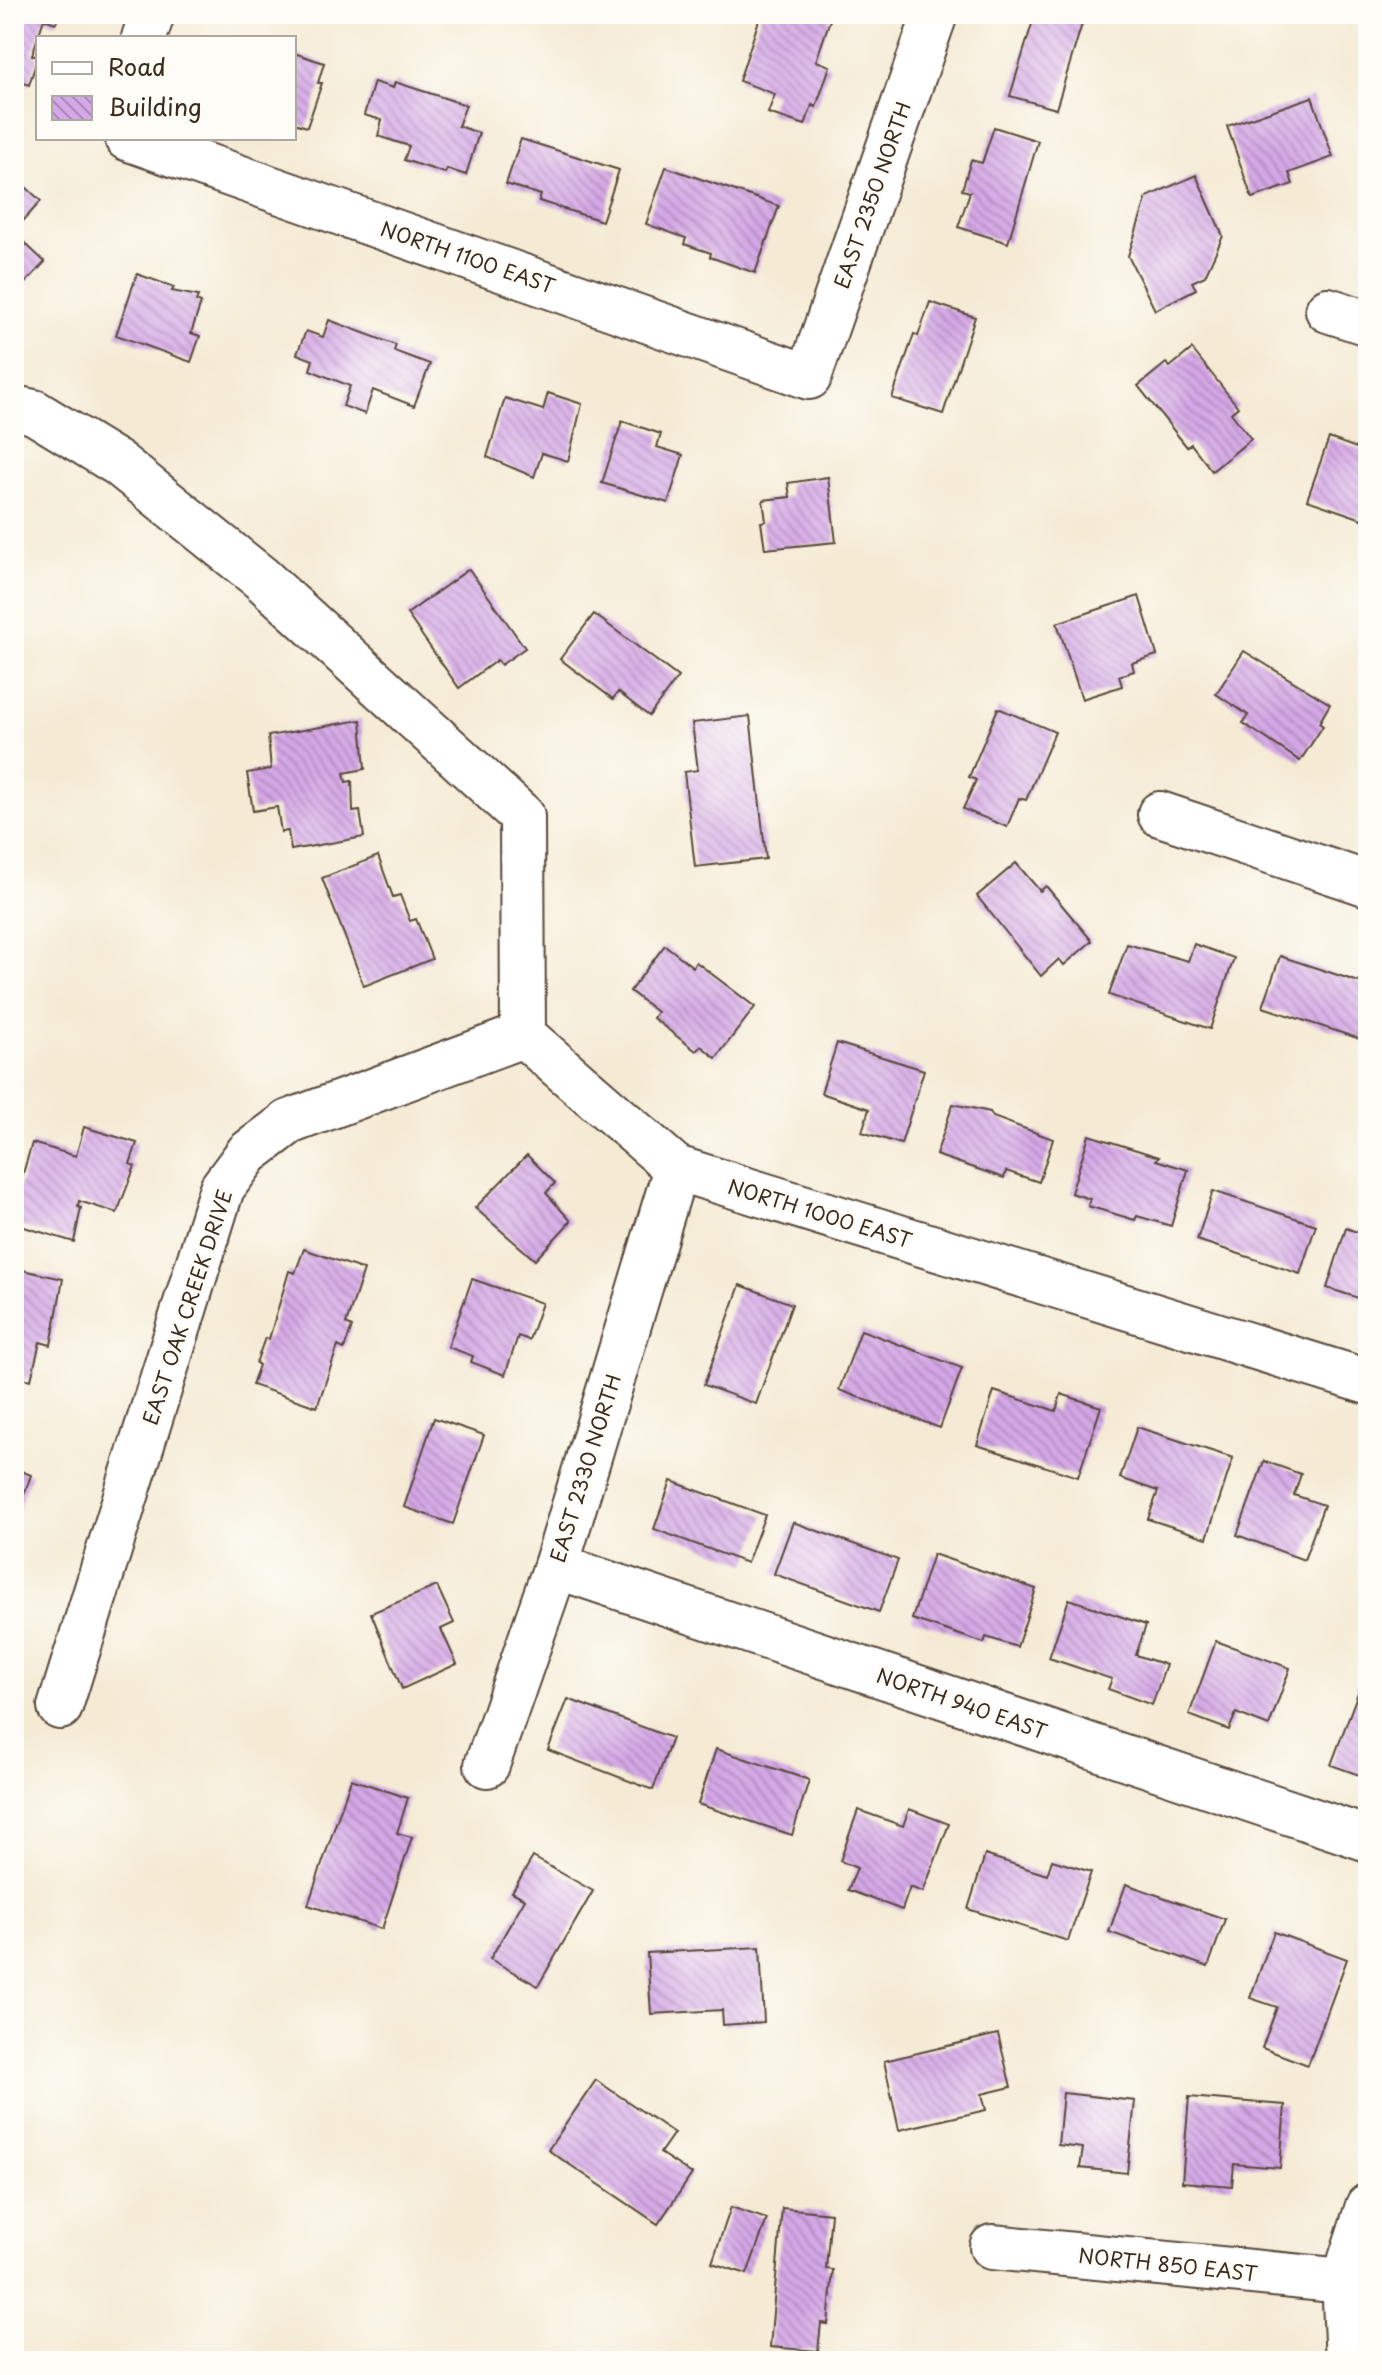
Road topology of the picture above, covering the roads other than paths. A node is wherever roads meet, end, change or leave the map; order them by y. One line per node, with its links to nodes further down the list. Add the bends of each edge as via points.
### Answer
1 (152, 14): 3 (street)
2 (935, 14): 5 (street, EAST 2350 NORTH)
3 (145, 36)
4 (133, 140): 5 (street, NORTH 1100 EAST)
5 (809, 377)
6 (14, 408): 9 (street, via 34,412 119,464 261,578 522,816)
7 (1160, 814): 8 (street)
8 (1368, 884)
9 (523, 1035): 10 (street, NORTH 1000 EAST); 13 (street, EAST OAK CREEK DRIVE, via 289,1122 248,1153 222,1188)
10 (676, 1168): 11 (street, NORTH 1000 EAST); 12 (street, EAST 2330 NORTH)
11 (1368, 1382)
12 (556, 1566): 14 (street, EAST 2330 NORTH); 15 (street, NORTH 940 EAST)
13 (60, 1707)
14 (487, 1765)
15 (1368, 1839)
16 (1368, 2206): 18 (street)
17 (992, 2247): 18 (street, NORTH 850 EAST)
18 (1344, 2281): 19 (street)
19 (1348, 2361)

